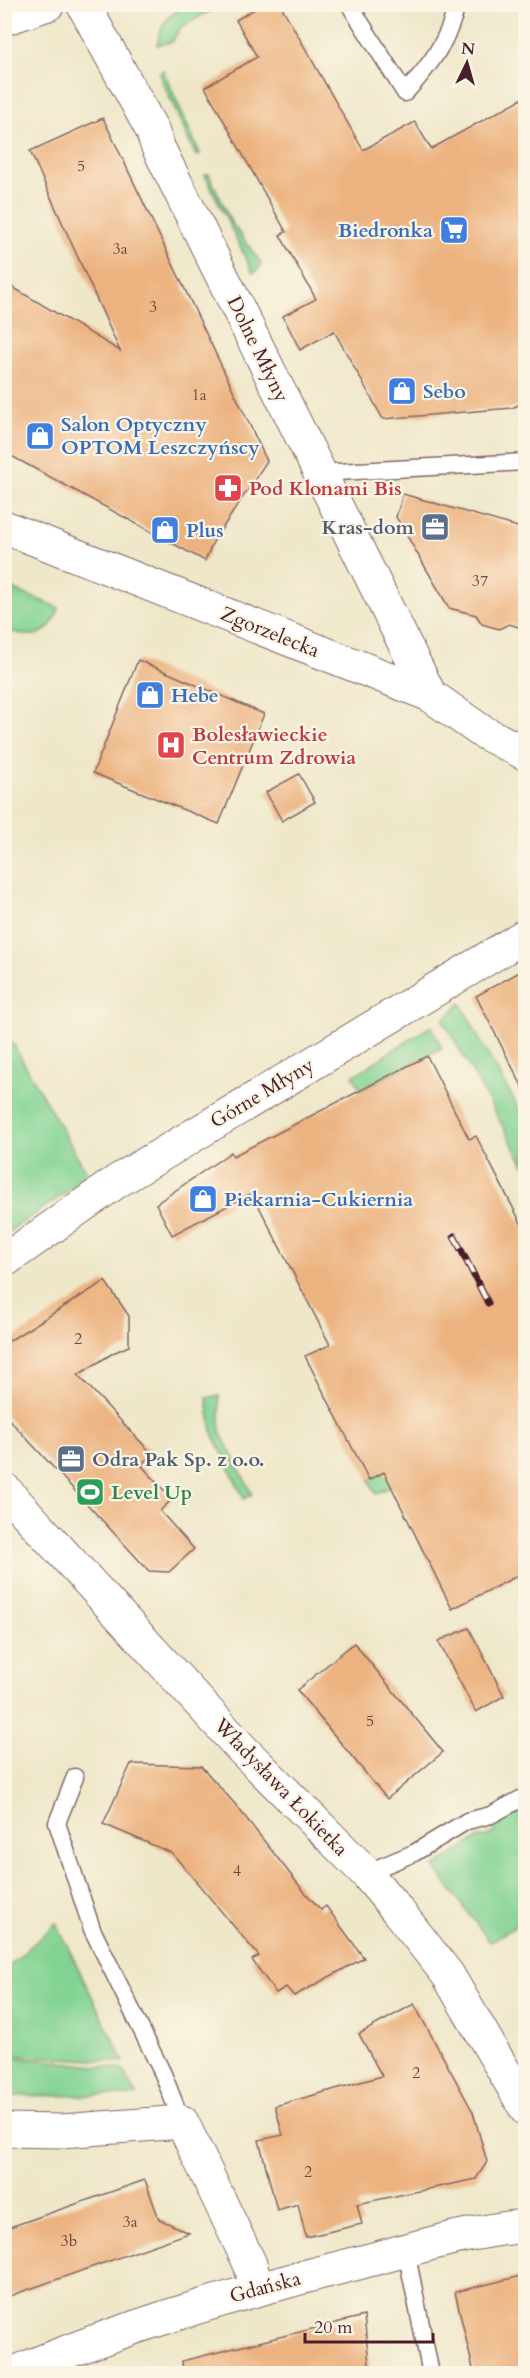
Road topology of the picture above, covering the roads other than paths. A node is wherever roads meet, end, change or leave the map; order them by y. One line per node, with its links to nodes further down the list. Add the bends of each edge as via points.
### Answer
1 (48, 4): 5 (street)
2 (83, 4): 7 (street, Dolne Młyny, via 152,130)
3 (349, 4): 4 (lane, via 405,93 440,47)
4 (457, 4)
5 (4, 19)
6 (525, 462): 7 (lane)
7 (318, 473): 9 (street, Dolne Młyny)
8 (4, 527): 9 (street, Zgorzelecka)
9 (430, 695): 10 (street, Zgorzelecka, via 481,731)
10 (525, 754)
11 (525, 935): 12 (street, Górne Młyny, via 116,1182)
12 (4, 1261)
13 (4, 1489): 16 (street, Władysława Łokietka, via 241,1748)
14 (75, 1777): 18 (lane, via 57,1823 92,1929 163,2074)
15 (525, 1796): 16 (lane)
16 (366, 1873): 17 (street, Władysława Łokietka, via 448,1975)
17 (525, 2109)
18 (182, 2122): 19 (street, via 61,2131); 22 (street, via 250,2264)
19 (4, 2130)
20 (525, 2226): 21 (street, Gdańska, via 495,2229)
21 (406, 2251): 22 (street, Gdańska); 24 (lane)
22 (257, 2288): 23 (street, Gdańska, via 105,2336)
23 (12, 2373)
24 (431, 2373)

